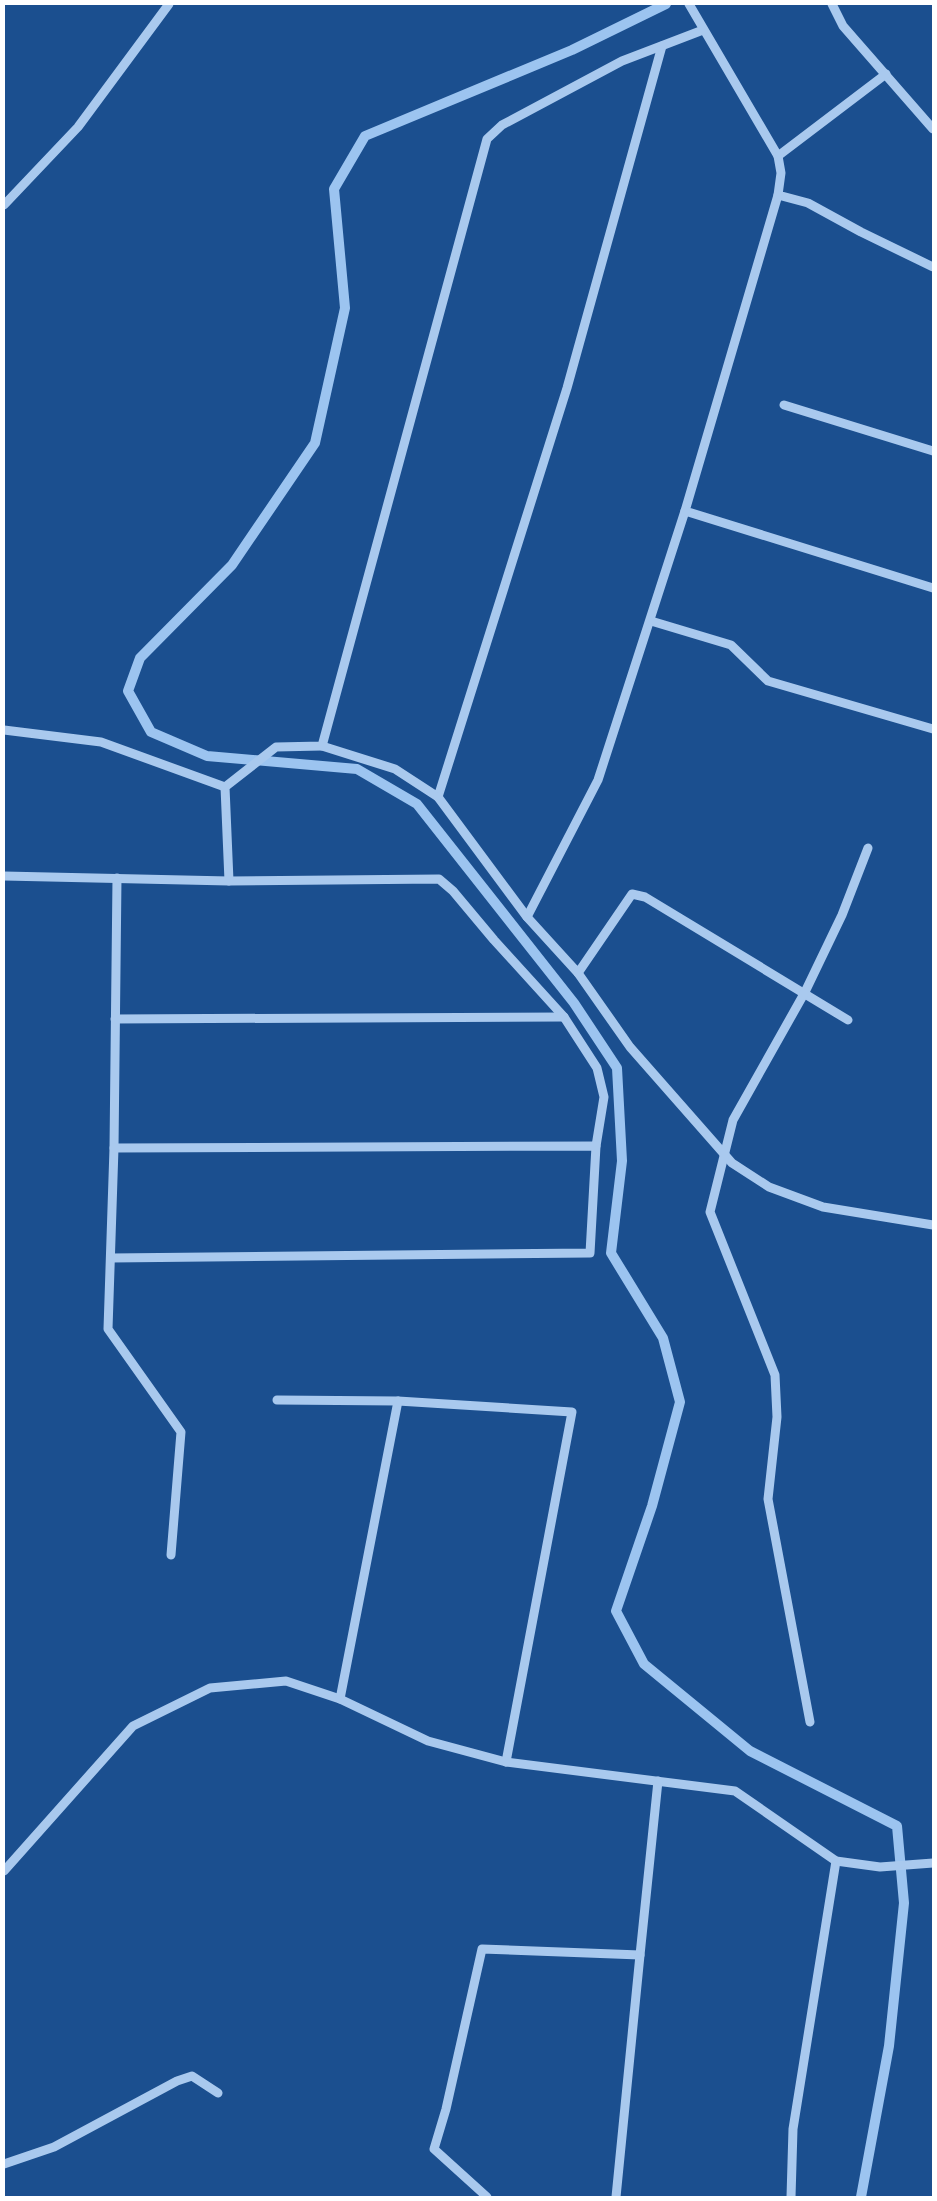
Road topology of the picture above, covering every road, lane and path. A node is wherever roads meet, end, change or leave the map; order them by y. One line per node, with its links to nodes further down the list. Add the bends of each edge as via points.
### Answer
1 (169, 4): 10 (street, via 78,127)
2 (689, 4): 4 (street)
3 (832, 4): 6 (street, via 843,26)
4 (703, 30): 5 (street); 8 (street)
5 (662, 46): 19 (street, via 622,61 502,125 487,139); 21 (street, via 567,388)
6 (886, 74): 7 (street); 8 (street)
7 (933, 129)
8 (778, 156): 9 (street, via 781,173)
9 (778, 195): 11 (street, via 808,203); 14 (street)
10 (4, 205)
11 (933, 267)
12 (784, 404): 13 (street)
13 (933, 451)
14 (685, 511): 15 (street); 16 (street)
15 (933, 588)
16 (651, 621): 17 (street, via 731,645 768,681); 26 (street, via 598,780)
17 (933, 729)
18 (4, 730): 20 (street, via 101,742)
19 (322, 746): 20 (street, via 276,747); 21 (street, via 395,768)
20 (225, 787): 25 (street)
21 (438, 797): 26 (street)
22 (868, 848): 28 (street, via 842,915)
23 (4, 876): 24 (street)
24 (117, 878): 25 (street); 30 (street)
25 (229, 881): 29 (street, via 439,879 454,891)
26 (527, 916): 27 (street)
27 (578, 973): 28 (street, via 632,894 645,897); 34 (street, via 630,1047)
28 (804, 992): 31 (street); 34 (street, via 733,1120)
29 (564, 1016): 30 (street); 32 (street, via 597,1068 604,1096)
30 (115, 1019): 33 (street)
31 (848, 1020)
32 (596, 1146): 33 (street); 36 (street, via 590,1253)
33 (114, 1148): 36 (street)
34 (724, 1153): 35 (street, via 732,1163 769,1187 823,1207); 41 (street, via 710,1212 775,1375 777,1417 768,1499)
35 (933, 1225)
36 (111, 1258): 39 (street, via 108,1328 181,1432)
37 (277, 1400): 38 (street)
38 (398, 1400): 40 (street); 42 (street, via 572,1412)
39 (171, 1555)
40 (340, 1699): 42 (street, via 428,1741); 46 (street, via 286,1682 210,1688 133,1726)
41 (810, 1722)
42 (506, 1762): 43 (street)
43 (658, 1781): 44 (street, via 735,1791); 47 (street)
44 (836, 1861): 45 (street, via 880,1867); 52 (street, via 793,2129)
45 (933, 1863)
46 (4, 1871)
47 (640, 1955): 50 (street, via 482,1949 434,2149); 51 (street)
48 (218, 2093): 49 (street, via 192,2076 54,2147)
49 (4, 2164)
50 (487, 2197)
51 (616, 2197)
52 (791, 2197)

